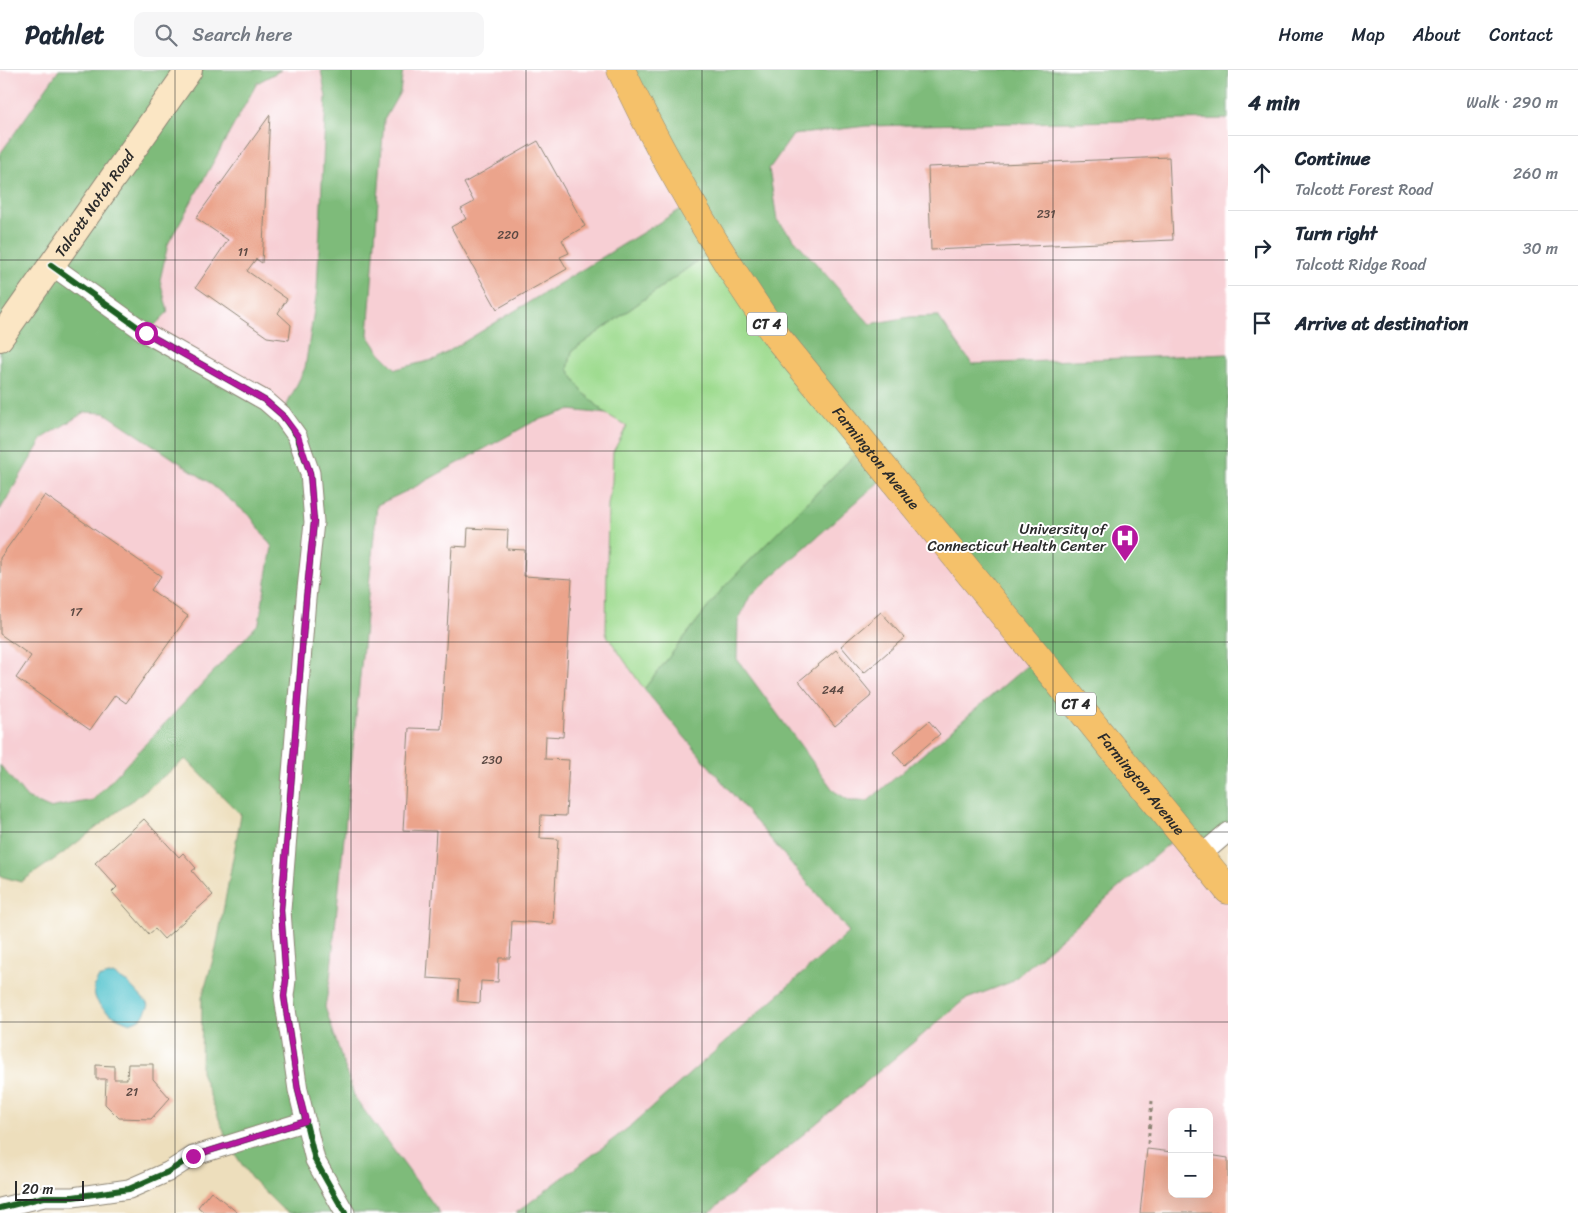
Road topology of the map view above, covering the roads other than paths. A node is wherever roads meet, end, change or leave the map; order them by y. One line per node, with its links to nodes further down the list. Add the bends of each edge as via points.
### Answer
1 (189, 70): 3 (street, Talcott Notch Road)
2 (621, 70): 6 (main road, Farmington Avenue / CT 4, via 707,230 777,338)
3 (51, 265): 4 (street, Talcott Notch Road); 8 (street, via 146,333 266,401 298,436 310,473 314,522 281,910 286,980 284,996 298,1090)
4 (0, 338)
5 (1228, 832): 6 (street)
6 (1200, 856): 7 (main road, Farmington Avenue / CT 4)
7 (1228, 890)
8 (306, 1121): 9 (street, via 193,1156 168,1172 129,1189 73,1197 44,1197); 10 (street, via 315,1160)
9 (0, 1208)
10 (345, 1213)

